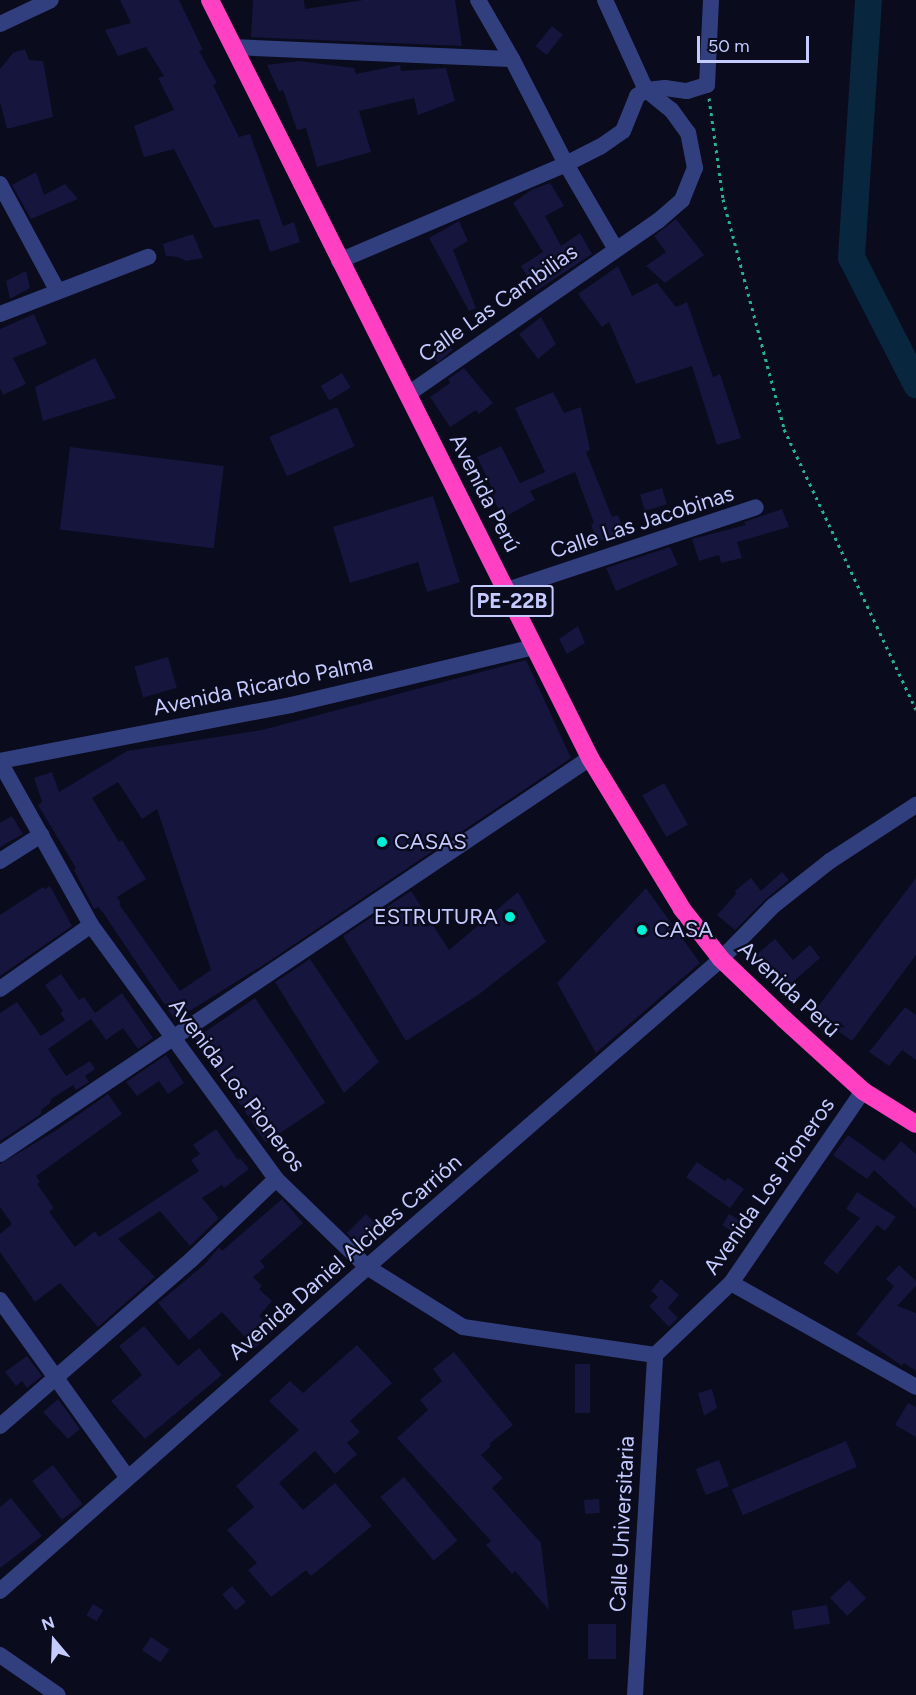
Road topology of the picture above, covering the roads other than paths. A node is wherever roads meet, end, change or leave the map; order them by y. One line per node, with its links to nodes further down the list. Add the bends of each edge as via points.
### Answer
1 (51, 0): 6 (street)
2 (210, 0): 7 (highway, Avenida Perú / PE-22B)
3 (478, 0): 8 (street)
4 (605, 0): 9 (street)
5 (711, 0): 9 (street, via 707,85 687,91)
6 (0, 24)
7 (233, 47): 8 (street); 14 (highway, Avenida Perú / PE-22B)
8 (512, 59): 10 (street)
9 (646, 90): 10 (street, via 637,96 623,130); 12 (street, Calle Las Cambilias, via 671,110 688,134 695,168 682,200 658,221)
10 (566, 164): 12 (street); 14 (street)
11 (0, 184): 15 (street)
12 (615, 248): 17 (street, Calle Las Cambilias)
13 (148, 257): 15 (street)
14 (339, 261): 17 (highway, Avenida Perú / PE-22B)
15 (57, 290): 16 (street)
16 (0, 314)
17 (408, 394): 19 (highway, Avenida Perú / PE-22B)
18 (756, 507): 19 (street, Calle Las Jacobinas)
19 (507, 590): 20 (highway, Avenida Perú / PE-22B)
20 (534, 647): 21 (highway, Avenida Perú / PE-22B); 22 (street, Avenida Ricardo Palma, via 291,705)
21 (590, 758): 27 (highway, Avenida Perú / PE-22B, via 682,909); 29 (street)
22 (0, 761): 24 (street, Avenida Los Pioneros)
23 (916, 805): 27 (street, Avenida Daniel Alcides Carrión, via 797,886)
24 (41, 835): 25 (street); 26 (street, Avenida Los Pioneros)
25 (0, 861)
26 (91, 925): 28 (street); 29 (street, Avenida Los Pioneros)
27 (721, 960): 30 (highway, Avenida Perú / PE-22B); 34 (street, Avenida Daniel Alcides Carrión)
28 (0, 988)
29 (172, 1038): 32 (street); 33 (street, Avenida Los Pioneros)
30 (863, 1091): 31 (highway, Avenida Perú / PE-22B); 35 (street, Avenida Los Pioneros)
31 (916, 1124)
32 (0, 1154)
33 (276, 1179): 34 (street, Avenida Los Pioneros); 38 (street, via 191,1260)
34 (367, 1266): 37 (street, Avenida Los Pioneros, via 463,1327); 41 (street, Avenida Daniel Alcides Carrión)
35 (731, 1283): 37 (street, Avenida Los Pioneros); 39 (street)
36 (0, 1300): 38 (street)
37 (655, 1355): 45 (street, Calle Universitaria)
38 (55, 1377): 40 (street); 41 (street)
39 (916, 1387)
40 (0, 1426)
41 (128, 1478): 42 (street, Avenida Daniel Alcides Carrión)
42 (0, 1591)
43 (0, 1655): 44 (street)
44 (58, 1695)
45 (635, 1695)

